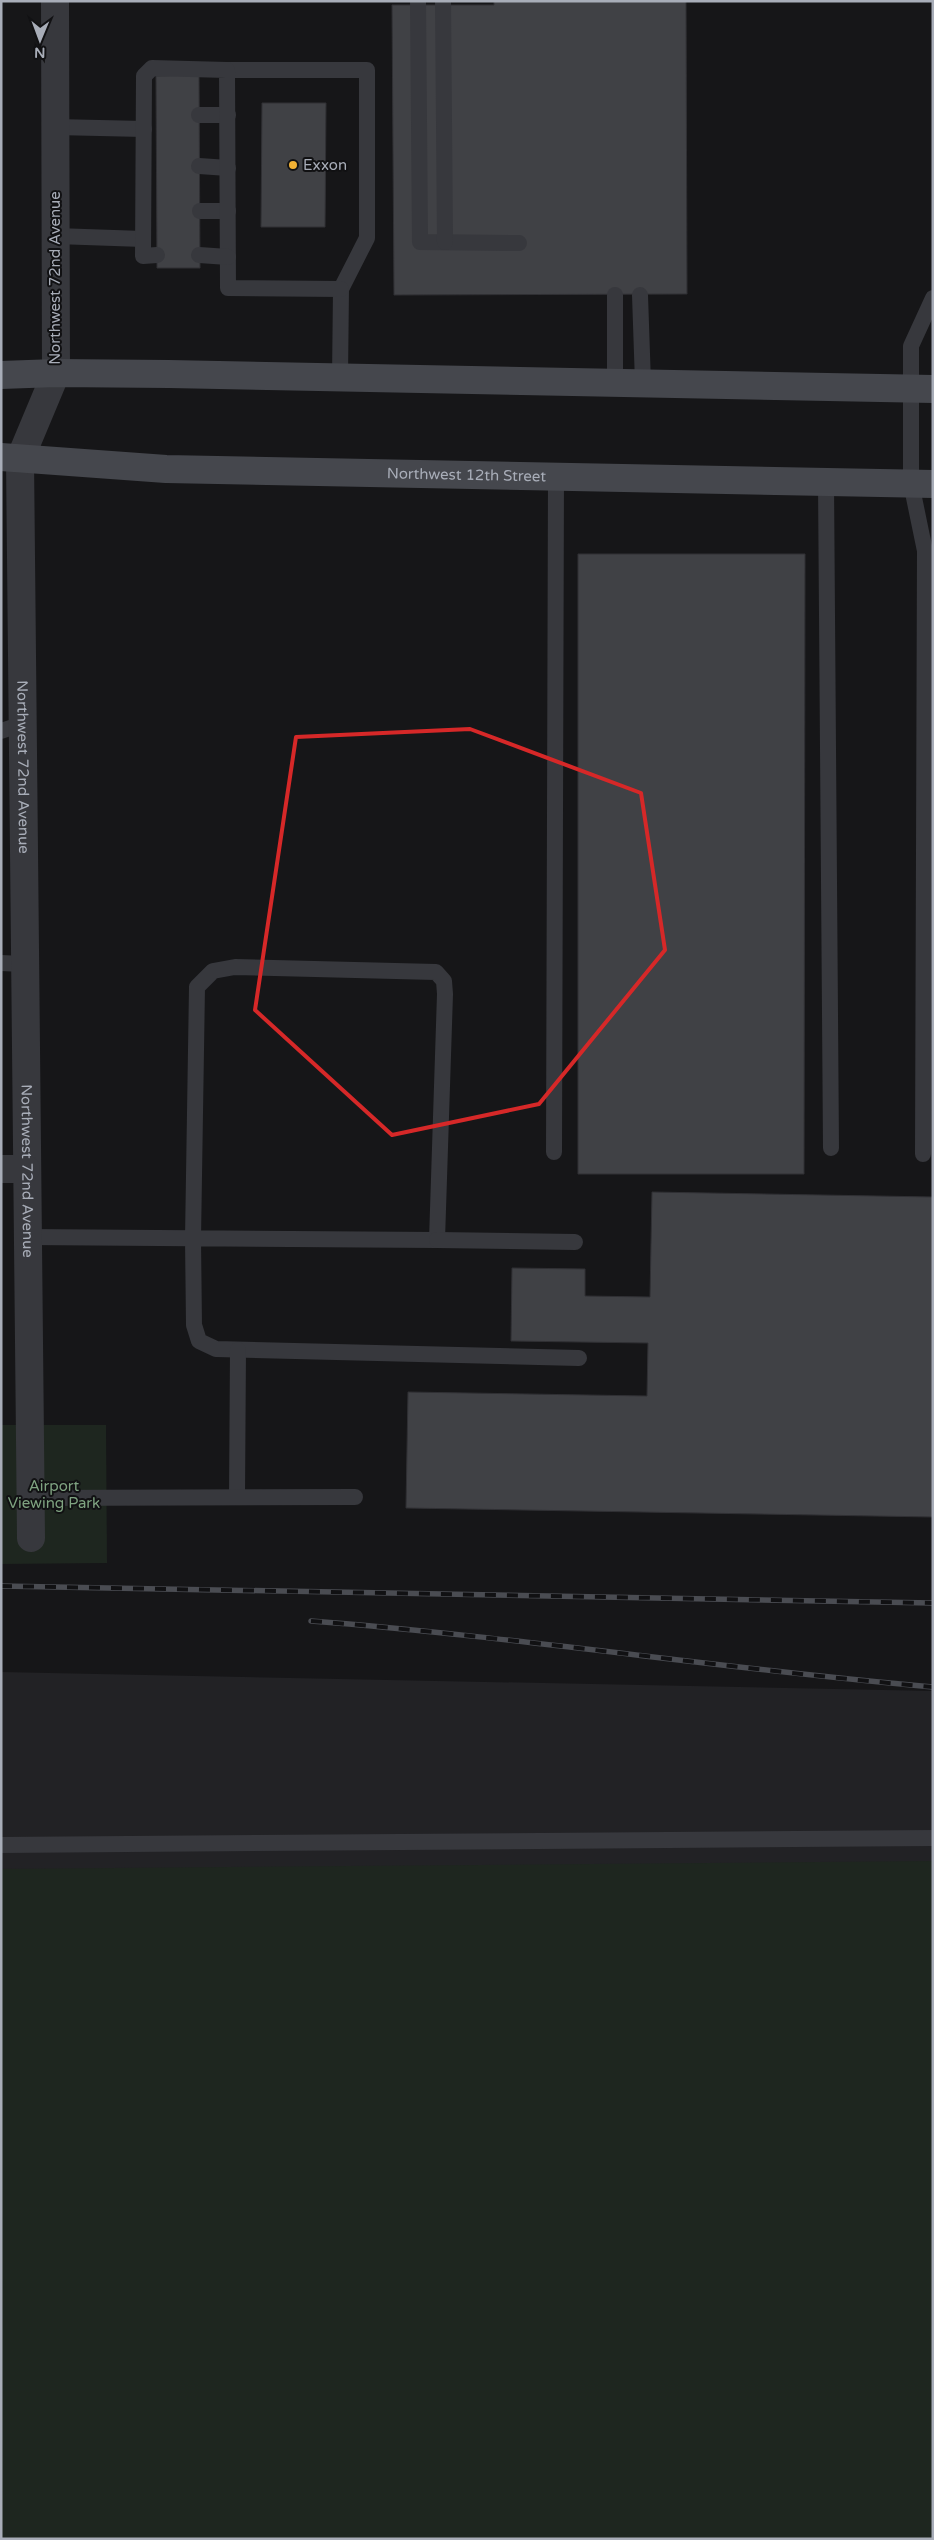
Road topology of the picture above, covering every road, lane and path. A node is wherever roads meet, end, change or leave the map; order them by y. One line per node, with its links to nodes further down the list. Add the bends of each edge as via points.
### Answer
1 (55, 1): 8 (street, Northwest 72nd Avenue)
2 (418, 1): 15 (lane, via 420,242)
3 (443, 1): 15 (lane)
4 (227, 70): 6 (lane); 7 (lane, via 152,68 144,76); 20 (lane, via 367,70 367,238)
5 (199, 115): 6 (lane)
6 (228, 115): 10 (lane)
7 (148, 119): 8 (lane); 14 (lane, via 150,210)
8 (55, 127): 13 (street, Northwest 72nd Avenue)
9 (199, 166): 10 (lane)
10 (228, 168): 12 (lane)
11 (200, 211): 12 (lane)
12 (228, 211): 19 (lane)
13 (56, 236): 14 (lane); 24 (street, Northwest 72nd Avenue)
14 (143, 239): 17 (lane, via 143,256)
15 (445, 242): 16 (lane)
16 (519, 243)
17 (157, 255)
18 (200, 255): 19 (lane)
19 (228, 257): 20 (lane, via 228,288)
20 (341, 289): 26 (lane)
21 (615, 295): 27 (lane)
22 (640, 295): 28 (lane)
23 (933, 298): 29 (lane, via 911,346)
24 (56, 373): 25 (main road); 26 (main road); 30 (street, Northwest 72nd Avenue)
25 (1, 376)
26 (340, 377): 27 (main road)
27 (615, 383): 28 (main road)
28 (643, 383): 29 (main road)
29 (922, 389): 33 (lane)
30 (10, 458): 31 (main road, Northwest 12th Street, via 166,469); 34 (street, Northwest 72nd Avenue)
31 (556, 476): 32 (main road, Northwest 12th Street); 37 (lane)
32 (826, 482): 33 (main road, Northwest 12th Street); 36 (lane)
33 (922, 483): 38 (lane, via 925,551)
34 (12, 728): 35 (street, Northwest 72nd Avenue)
35 (12, 964): 39 (street, Northwest 72nd Avenue)
36 (831, 1148)
37 (554, 1152)
38 (923, 1154)
39 (13, 1169): 40 (street, Northwest 72nd Avenue)
40 (27, 1237): 41 (lane); 48 (street, Northwest 72nd Avenue)
41 (193, 1239): 42 (lane); 42 (lane, via 197,987 213,971 235,967 436,972 444,981); 44 (lane, via 194,1325 199,1341 216,1349)
42 (436, 1240): 43 (lane)
43 (574, 1242)
44 (238, 1350): 45 (lane); 46 (lane)
45 (579, 1358)
46 (236, 1496): 47 (lane); 48 (lane)
47 (355, 1497)
48 (30, 1498): 49 (street, Northwest 72nd Avenue)
49 (31, 1538)
50 (933, 1838): 51 (lane)
51 (1, 1845)

